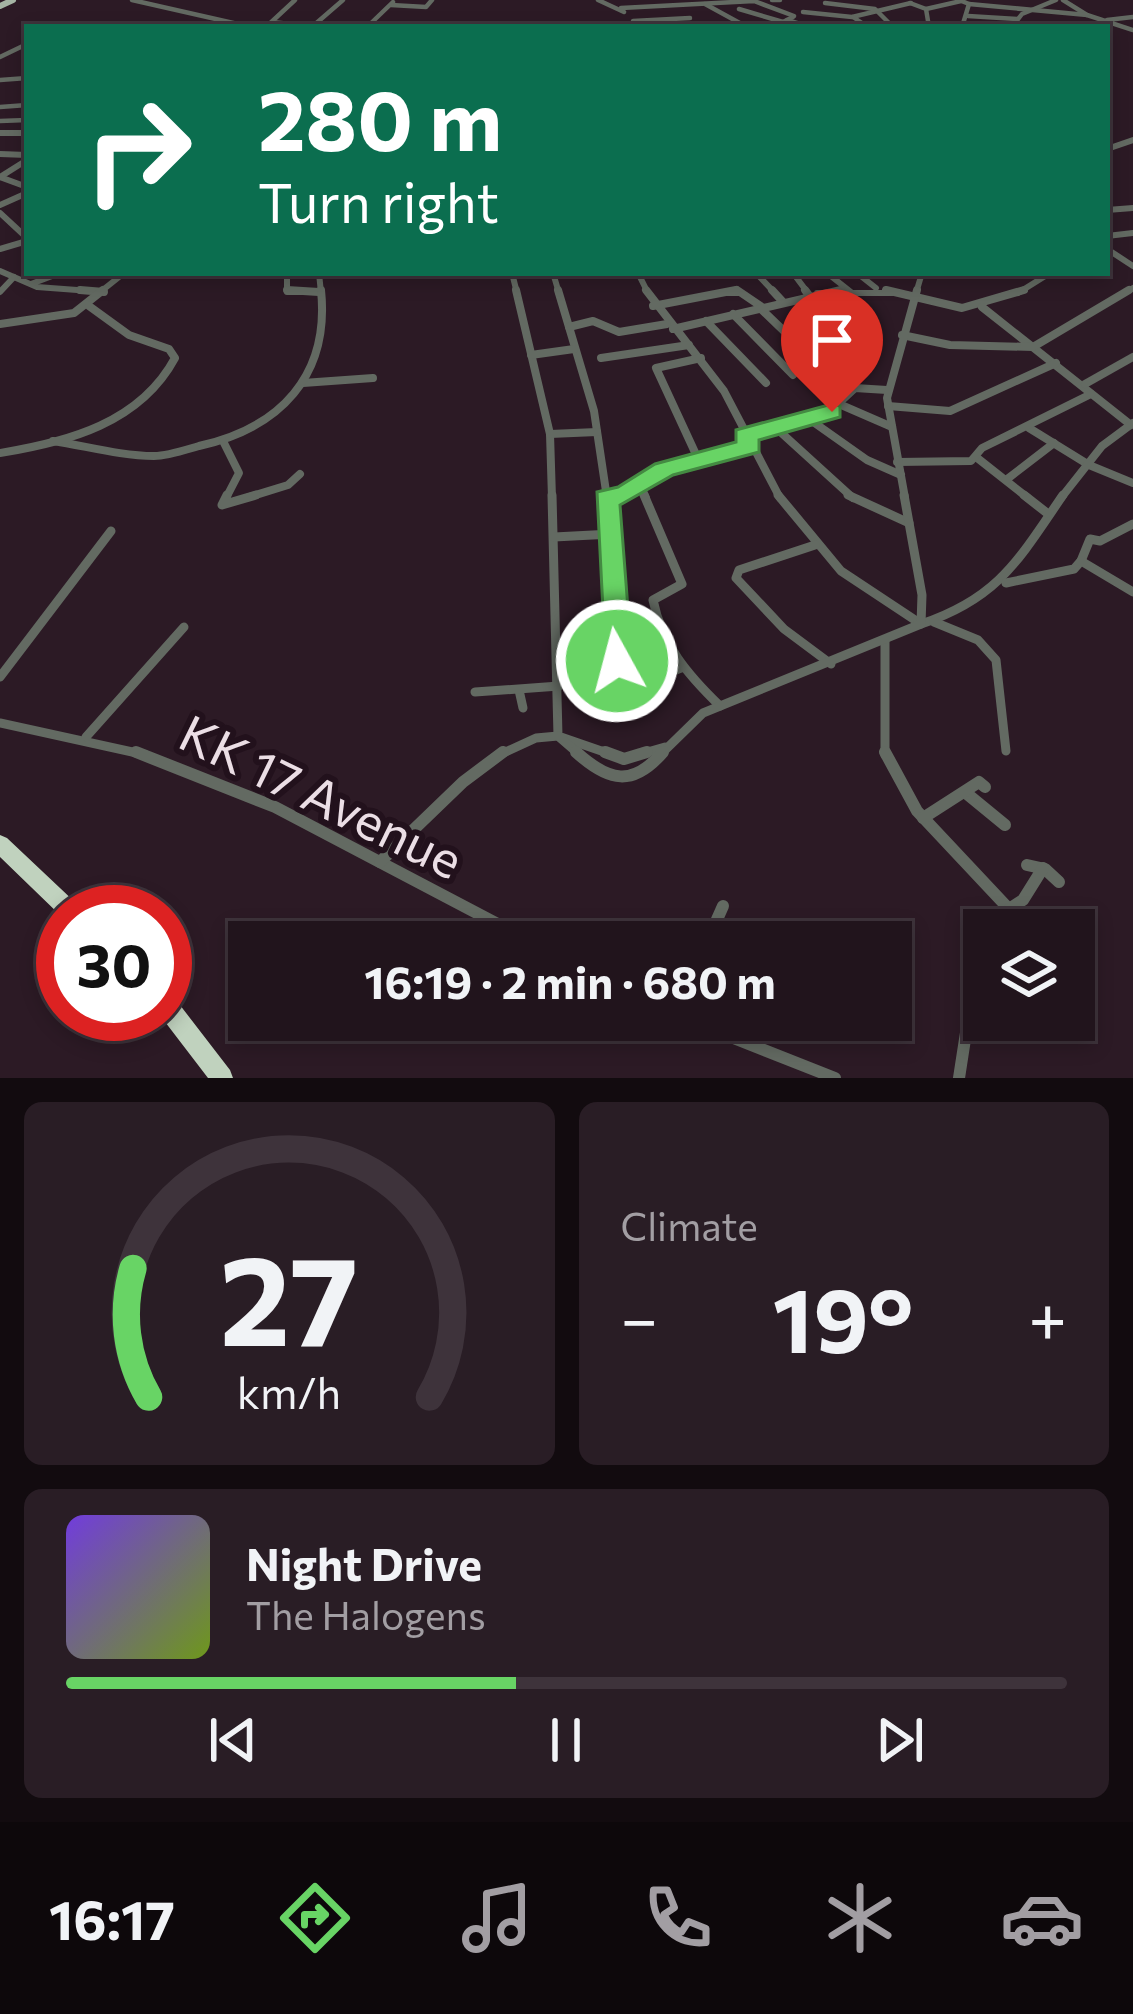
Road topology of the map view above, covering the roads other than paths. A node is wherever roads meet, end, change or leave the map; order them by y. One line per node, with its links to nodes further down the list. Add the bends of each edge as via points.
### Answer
1 (13, 0): 17 (main road)
2 (133, 0): 38 (street)
3 (295, 0): 39 (street)
4 (343, 0): 40 (street)
5 (432, 0): 14 (street, via 426,7)
6 (598, 0): 19 (street)
7 (622, 0): 24 (street)
8 (901, 0): 16 (street)
9 (1060, 0): 23 (street); 28 (street)
10 (824, 1): 21 (street); 26 (street)
11 (960, 1): 22 (street); 23 (street); 27 (street)
12 (676, 2): 13 (street); 18 (street)
13 (703, 2): 15 (street); 25 (street)
14 (393, 3): 41 (street)
15 (752, 3): 20 (street); 34 (street)
16 (911, 3): 21 (street); 22 (street)
17 (0, 6)
18 (649, 6): 24 (street); 36 (street)
19 (609, 7): 24 (street); 31 (street)
20 (739, 9): 25 (street); 34 (street)
21 (874, 9): 29 (street); 49 (street)
22 (926, 9): 50 (street)
23 (1031, 9): 28 (street); 35 (street)
24 (622, 10): 43 (street)
25 (722, 12): 45 (street)
26 (803, 12): 29 (street); 34 (street)
27 (968, 16): 35 (street); 51 (street)
28 (1087, 16): 37 (street)
29 (853, 17): 48 (street)
30 (1133, 17): 37 (street)
31 (601, 18)
32 (618, 18): 42 (street)
33 (690, 18): 36 (street)
34 (788, 19): 46 (street); 47 (street)
35 (1018, 19): 52 (street)
36 (666, 20): 44 (street)
37 (1102, 21): 53 (street)
38 (238, 24)
39 (269, 24)
40 (318, 24)
41 (371, 24)
42 (622, 24)
43 (635, 24)
44 (642, 24)
45 (742, 24)
46 (779, 24)
47 (802, 24)
48 (864, 24)
49 (890, 24)
50 (928, 24)
51 (964, 24)
52 (1014, 24)
53 (1112, 24): 54 (street)
54 (1133, 31)
55 (0, 209): 57 (street)
56 (24, 220): 57 (street)
57 (12, 223): 58 (street)
58 (24, 236)
59 (0, 271): 73 (street)
60 (51, 276): 74 (street)
61 (121, 276): 78 (street)
62 (287, 276): 79 (street, via 287,292)
63 (319, 276): 79 (street)
64 (512, 276): 97 (street)
65 (554, 276): 92 (street)
66 (639, 276): 85 (street)
67 (759, 276): 83 (street)
68 (795, 276): 81 (street)
69 (831, 276): 80 (street)
70 (861, 276): 76 (street)
71 (921, 276): 82 (street)
72 (1046, 276): 87 (street)
73 (14, 277): 74 (street); 77 (street)
74 (31, 284): 78 (street)
75 (1133, 288): 95 (street)
76 (877, 289): 80 (street); 82 (street)
77 (0, 292)
78 (104, 292): 84 (street)
79 (319, 292): 104 (street, via 324,318)
80 (851, 292): 81 (street)
81 (811, 298): 83 (street)
82 (914, 298): 87 (street); 93 (street)
83 (783, 302): 86 (street)
84 (89, 306): 90 (street); 118 (street, via 175,358 165,380 142,399)
85 (653, 306): 86 (street, via 736,290); 91 (street)
86 (761, 307): 88 (street); 106 (street)
87 (982, 307): 95 (street)
88 (733, 314): 89 (street); 102 (street)
89 (706, 321): 91 (street); 105 (street)
90 (1, 325)
91 (670, 327): 92 (street, via 619,332 593,321); 94 (street)
92 (568, 328): 96 (street)
93 (902, 335): 95 (street); 108 (street)
94 (689, 345): 99 (street); 100 (street)
95 (1033, 347): 101 (street)
96 (574, 349): 97 (street); 116 (street)
97 (531, 355): 117 (street)
98 (1133, 357): 107 (street)
99 (602, 358)
100 (701, 358): 119 (street); 124 (street, via 656,368)
101 (1056, 363): 107 (street); 110 (street, via 950,411)
102 (793, 375)
103 (373, 378): 104 (street)
104 (303, 383): 120 (street, via 289,405)
105 (766, 383)
106 (856, 388): 108 (street); 109 (street)
107 (1088, 389): 112 (street); 115 (street)
108 (887, 390): 110 (street)
109 (838, 404): 111 (street); 114 (street)
110 (888, 406): 114 (street)
111 (808, 419): 113 (street); 126 (street, via 866,460)
112 (1132, 424): 125 (street)
113 (776, 428): 119 (street); 133 (street, via 849,496)
114 (892, 428): 126 (street)
115 (1028, 428): 121 (street); 123 (street)
116 (597, 432): 117 (street); 131 (street)
117 (550, 434): 137 (street)
118 (53, 441): 120 (street, via 147,456); 122 (street)
119 (747, 441): 124 (street); 138 (street)
120 (223, 442): 127 (street, via 239,472 222,505)
121 (1054, 443): 125 (street); 128 (street)
122 (0, 453)
123 (976, 457): 126 (street); 128 (street)
124 (699, 460): 130 (street)
125 (1089, 465): 129 (street); 132 (street)
126 (899, 468): 133 (street)
127 (300, 474)
128 (1006, 480): 132 (street)
129 (1133, 484)
130 (641, 487): 131 (street); 147 (street, via 682,584 653,600 658,631)
131 (606, 498): 136 (street)
132 (1047, 513): 140 (street)
133 (909, 523): 142 (street)
134 (1133, 524): 139 (street, via 1089,540)
135 (111, 531): 148 (street)
136 (612, 534): 137 (street); 145 (street)
137 (554, 537): 149 (street)
138 (815, 545): 142 (street, via 853,586); 146 (street, via 736,578)
139 (1081, 561): 140 (street); 141 (street)
140 (1006, 583): 142 (street)
141 (1133, 592)
142 (928, 623): 144 (street); 158 (street, via 992,652)
143 (184, 627): 156 (street)
144 (885, 640): 146 (street); 161 (street, via 884,752)
145 (617, 661): 147 (street, via 643,683); 149 (street)
146 (831, 664): 152 (street)
147 (682, 668): 152 (street)
148 (0, 677)
149 (559, 681): 150 (street); 155 (street)
150 (519, 690): 151 (street); 153 (street)
151 (475, 692)
152 (720, 706): 157 (street)
153 (523, 708)
154 (0, 723): 156 (street, KK 17 Avenue)
155 (558, 736): 157 (street, via 624,759); 157 (street, via 606,773 635,779); 164 (street, via 522,739 483,766)
156 (86, 737): 164 (street, KK 17 Avenue, via 189,767)
157 (671, 743)
158 (1006, 751)
159 (986, 787): 160 (street, via 979,782)
160 (966, 793): 161 (street); 162 (street)
161 (923, 818): 170 (street)
162 (1005, 825)
163 (0, 844): 168 (highway)
164 (380, 862): 171 (street, KK 17 Avenue)
165 (1027, 865): 166 (street)
166 (1043, 868): 167 (street); 170 (street)
167 (1059, 882)
168 (43, 885)
169 (723, 906): 172 (street)
170 (1009, 909)
171 (492, 921)
172 (716, 921)
173 (192, 1039): 176 (highway)
174 (741, 1041): 177 (street)
175 (965, 1041): 178 (street)
176 (222, 1078)
177 (835, 1078)
178 (959, 1078)

